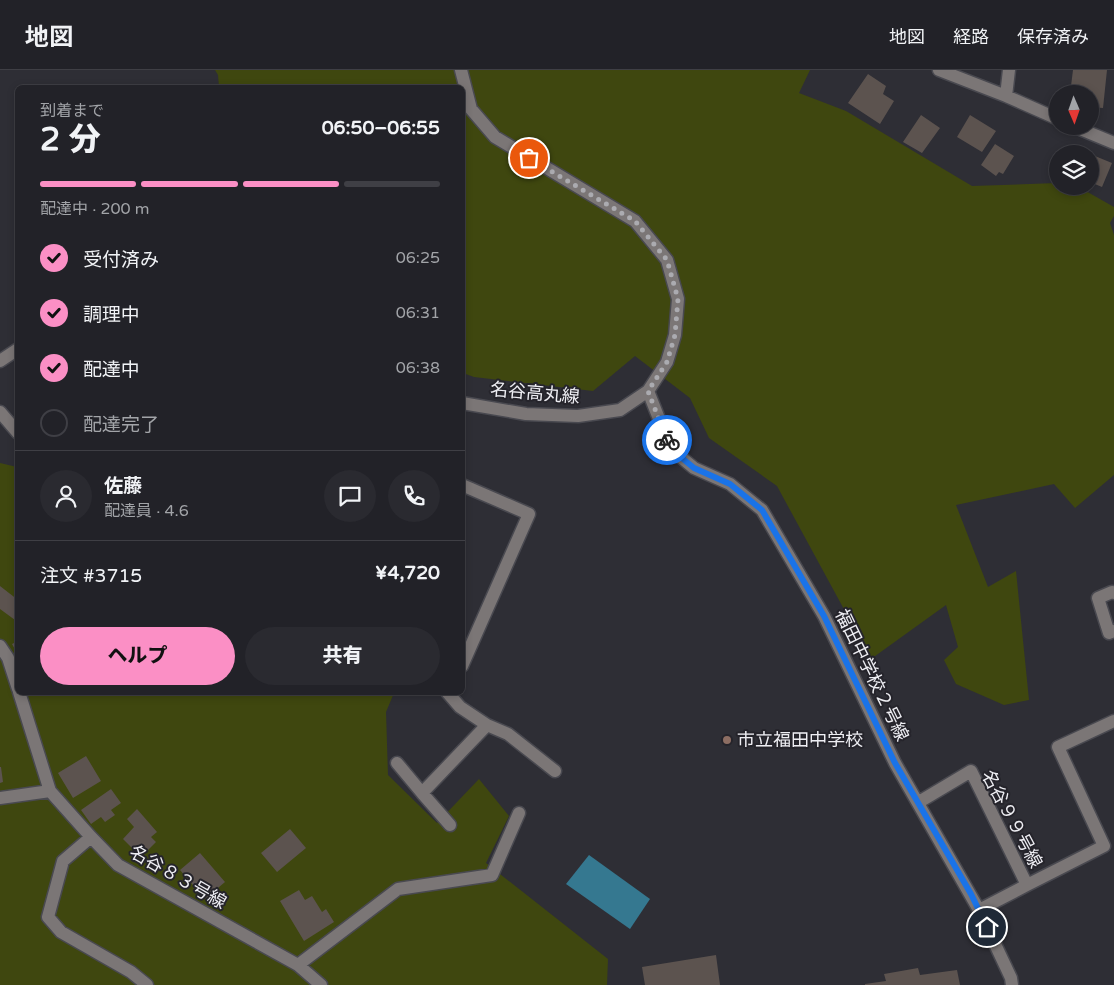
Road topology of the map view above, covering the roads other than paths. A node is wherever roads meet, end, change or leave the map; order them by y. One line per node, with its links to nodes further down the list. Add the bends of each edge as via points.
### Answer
1 (461, 70): 4 (street, 名谷高丸線)
2 (939, 70): 6 (street)
3 (1009, 70): 6 (street)
4 (465, 85)
5 (465, 86): 12 (street, 名谷高丸線, via 471,109 495,137 635,221 667,260 678,299 675,335 667,362)
6 (1006, 96): 7 (street)
7 (1049, 115)
8 (1095, 135): 9 (street)
9 (1114, 143)
10 (15, 351): 11 (street)
11 (0, 361)
12 (648, 391): 13 (street, 名谷高丸線, via 620,410 578,416 526,414); 31 (street, 福田中学校２号線, via 671,449 694,468 730,484 762,510 824,616 895,763)
13 (465, 404)
14 (0, 412): 15 (street)
15 (15, 430)
16 (465, 485): 20 (street, via 529,514)
17 (1114, 593): 18 (street, via 1098,598 1109,633)
18 (1114, 631)
19 (0, 646): 21 (street)
20 (465, 659)
21 (15, 680)
22 (20, 695): 28 (street)
23 (450, 695): 25 (street, via 460,707)
24 (1114, 721): 35 (street, via 1058,747 1104,846)
25 (487, 725): 27 (street, via 508,734); 29 (street)
26 (396, 763): 29 (street)
27 (555, 771)
28 (50, 791): 30 (street); 34 (street, 名谷８３号線)
29 (422, 793): 33 (street)
30 (0, 798)
31 (919, 802): 35 (street, 名谷９９号線, via 971,771); 36 (street, 福田中学校２号線)
32 (519, 813): 37 (street, via 492,875 398,890)
33 (450, 826)
34 (91, 837): 37 (street, 名谷８３号線, via 118,865); 38 (street, via 63,861 48,917 61,932 131,972)
35 (1026, 885): 36 (street, 名谷９９号線)
36 (979, 910): 40 (street, 福田中学校２号線)
37 (298, 965): 39 (street, 名谷８３号線)
38 (147, 985)
39 (321, 985)
40 (1012, 985)

